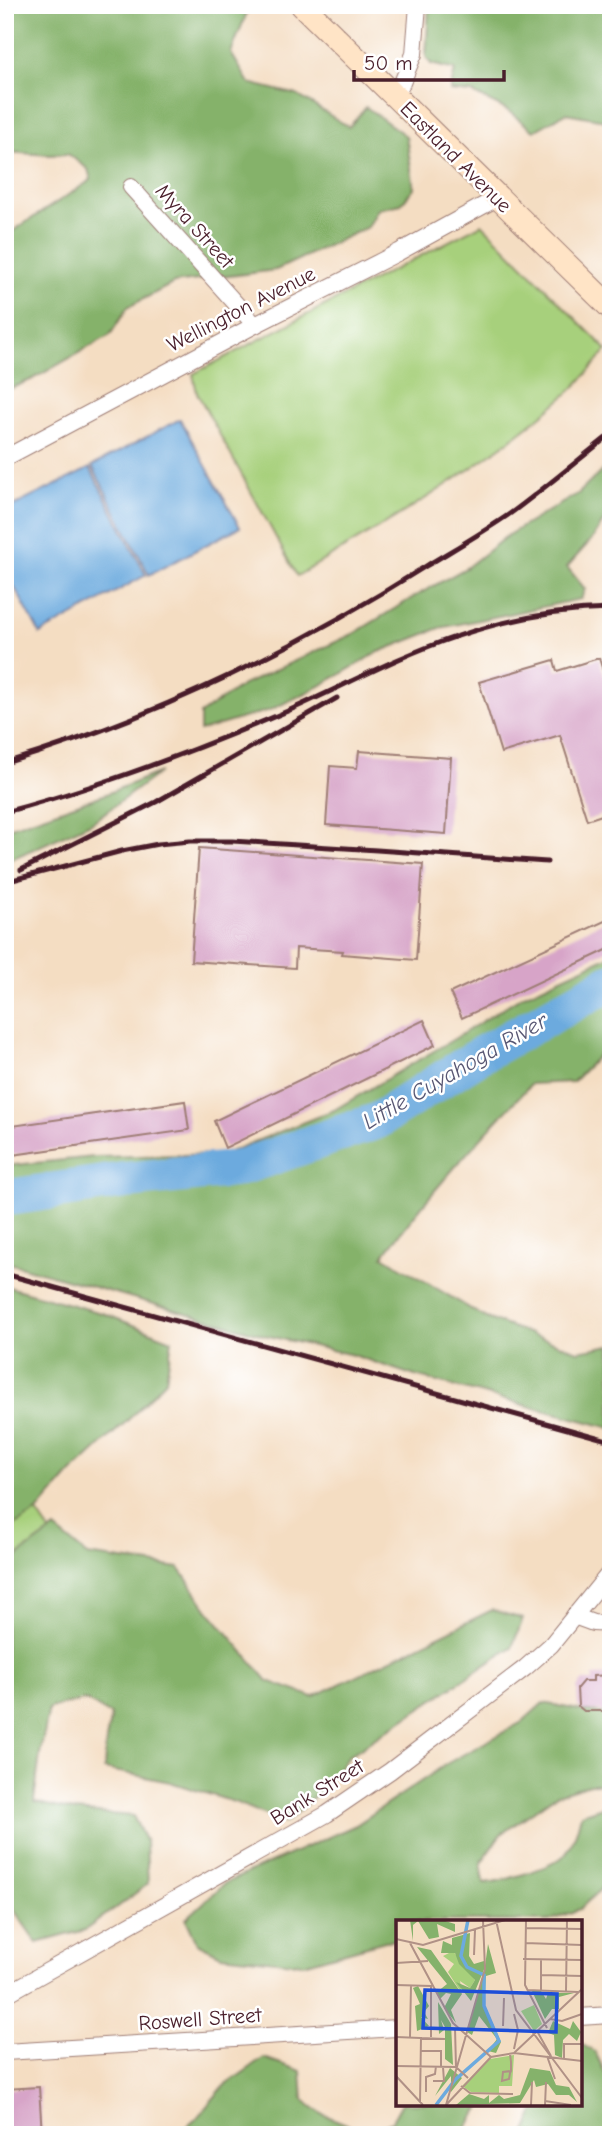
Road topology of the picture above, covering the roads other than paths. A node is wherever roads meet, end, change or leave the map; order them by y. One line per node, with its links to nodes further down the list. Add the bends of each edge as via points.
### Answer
1 (302, 5): 3 (street, Eastland Avenue)
2 (418, 5): 3 (street, via 414,54)
3 (396, 97): 5 (street, Eastland Avenue)
4 (131, 187): 7 (street, Myra Street)
5 (497, 198): 6 (street, Eastland Avenue); 7 (street, Wellington Avenue)
6 (611, 308)
7 (256, 325): 8 (street, Wellington Avenue)
8 (5, 458)
9 (611, 1571): 10 (street, Bank Street)
10 (574, 1616): 11 (street); 12 (street, Bank Street, via 525,1668 357,1794)
11 (611, 1624)
12 (5, 1995)
13 (611, 2015): 14 (street)
14 (581, 2017)
15 (396, 2028): 16 (street, Roswell Street)
16 (5, 2052)

